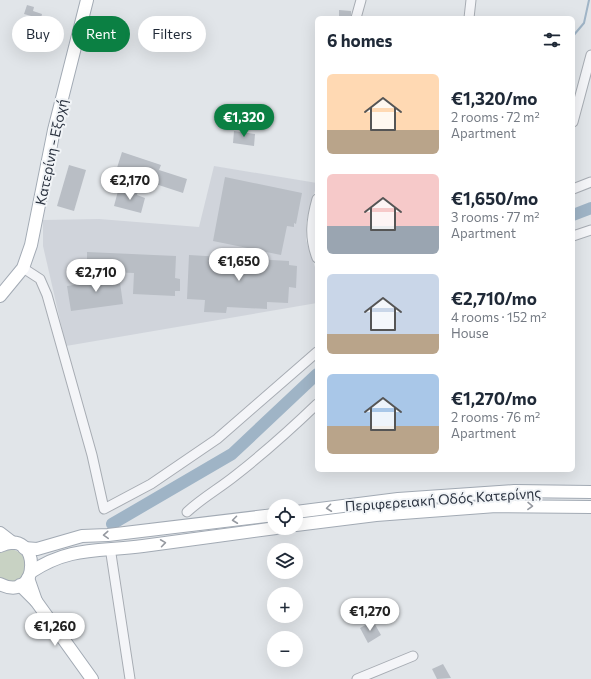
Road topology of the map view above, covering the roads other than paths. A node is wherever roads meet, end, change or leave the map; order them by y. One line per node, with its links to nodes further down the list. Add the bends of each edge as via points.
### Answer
1 (87, 0): 14 (main road, Κατερίνη - Εξοχή, via 54,130 31,245)
2 (361, 0): 4 (street)
3 (471, 0): 5 (street)
4 (357, 16)
5 (469, 16)
6 (591, 55): 7 (street)
7 (575, 115)
8 (591, 182): 9 (street)
9 (575, 188)
10 (315, 210): 13 (street, via 311,233)
11 (591, 230): 12 (street)
12 (575, 235)
13 (315, 250)
14 (23, 268): 15 (main road, Κατερίνη - Εξοχή); 16 (street, via 40,279 47,295 92,455 104,509 151,484 218,439)
15 (0, 296)
16 (315, 354)
17 (315, 406): 21 (street, via 283,437)
18 (591, 492): 20 (main road, Περιφερειακή Οδός Κατερίνης, one-way to 20, via 507,492 398,499)
19 (591, 507): 23 (main road, Περιφερειακή Οδός Κατερίνης, one-way to 19, via 376,515 496,506)
20 (303, 511)
21 (187, 512)
22 (267, 516): 28 (main road, one-way to 28, via 82,536 37,549)
23 (303, 524)
24 (267, 529): 30 (main road, one-way to 24, via 59,557 78,552)
25 (0, 533): 26 (main road)
26 (13, 543): 27 (main road); 28 (main road)
27 (0, 546)
28 (24, 548): 30 (main road, via 31,558)
29 (111, 554): 34 (street)
30 (27, 578): 31 (main road, via 10,587); 33 (main road, via 36,601)
31 (0, 584)
32 (413, 656): 35 (street)
33 (92, 679)
34 (130, 679)
35 (357, 679)

